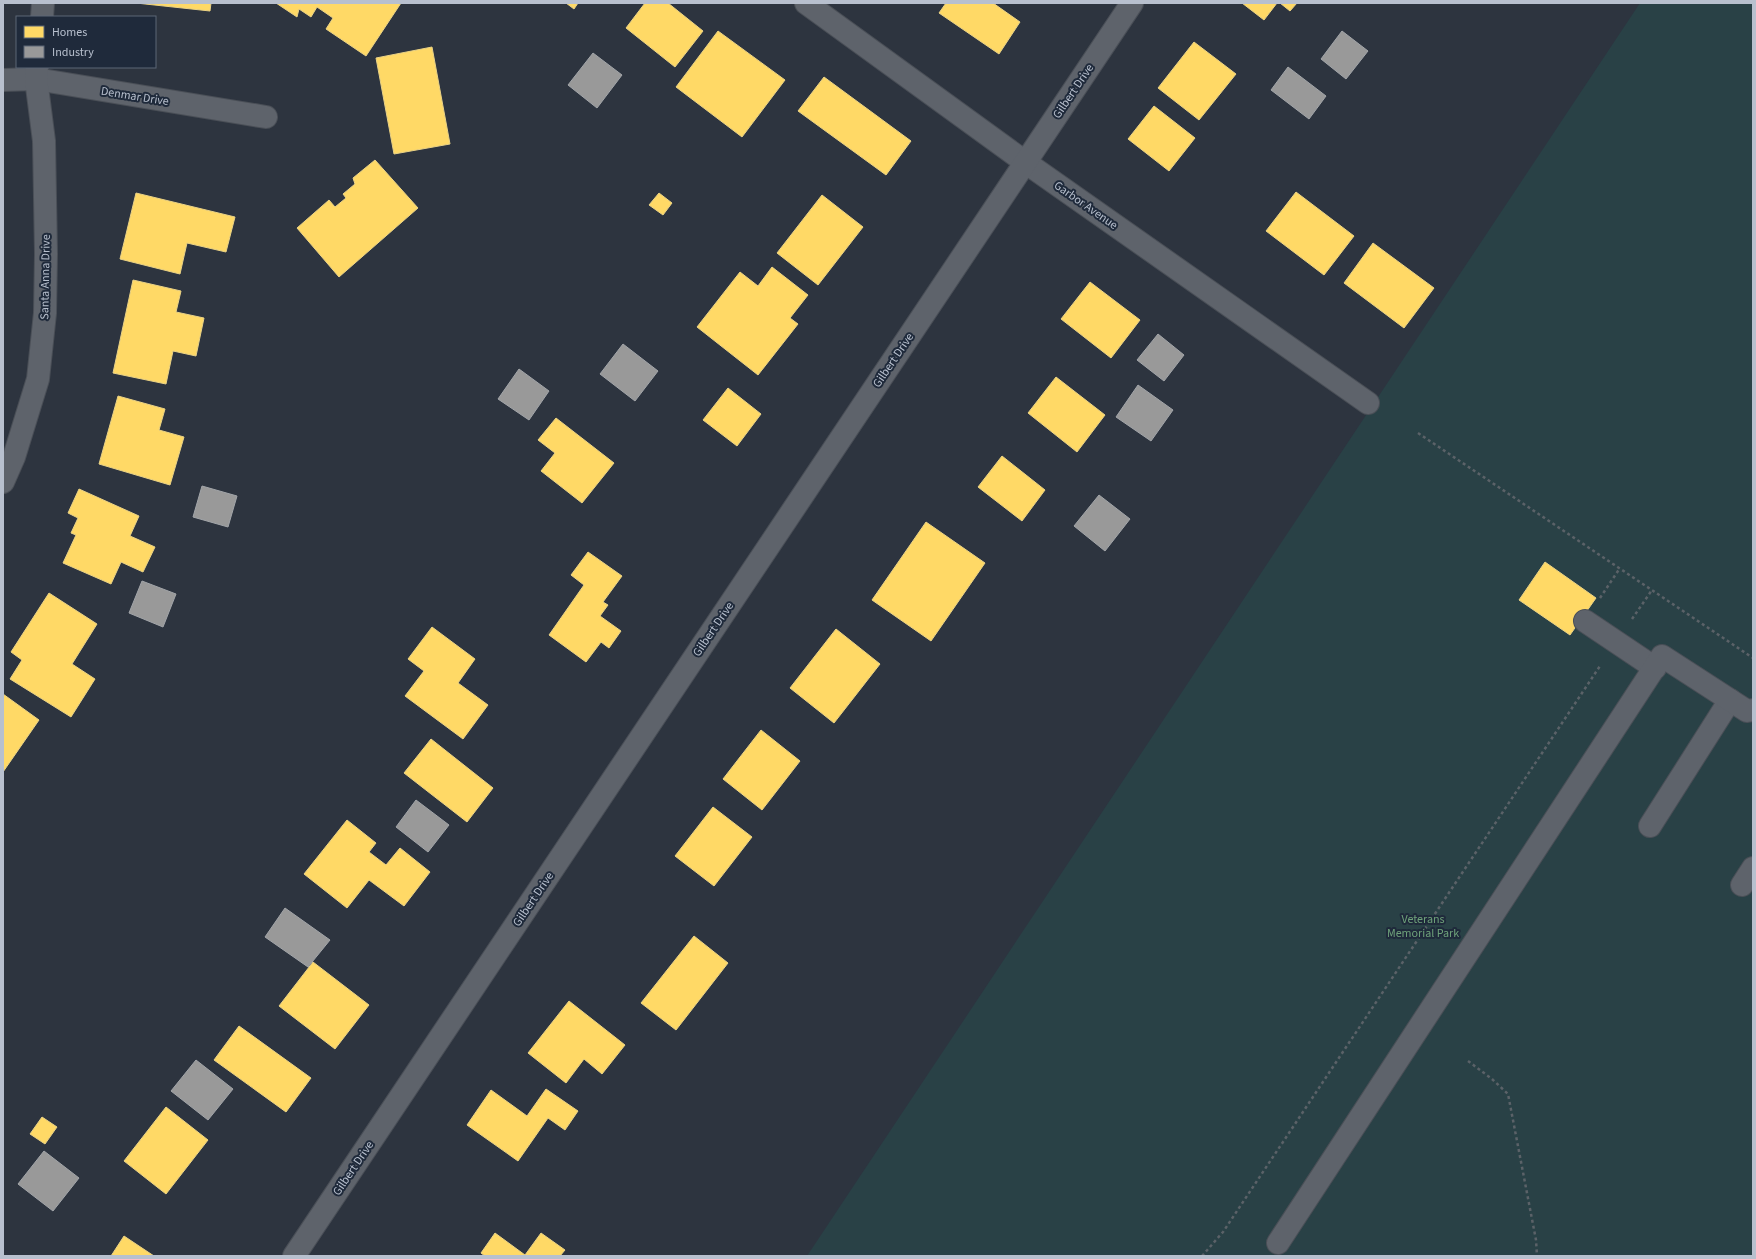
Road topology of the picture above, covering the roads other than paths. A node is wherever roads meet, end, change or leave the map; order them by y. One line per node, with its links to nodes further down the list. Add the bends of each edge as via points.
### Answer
1 (43, 3): 4 (street)
2 (806, 3): 8 (street, Garbor Avenue)
3 (1132, 3): 8 (street, Gilbert Drive)
4 (42, 16)
5 (36, 73): 6 (street, Denmar Drive); 7 (street, Denmar Drive); 10 (street, Santa Anna Drive, via 44,141 45,314 38,379 14,457)
6 (3, 80)
7 (266, 117)
8 (1025, 162): 9 (street, Garbor Avenue); 17 (street, Gilbert Drive)
9 (1368, 403)
10 (3, 482)
11 (1585, 621): 12 (street)
12 (1654, 668): 13 (street, via 1662,656); 16 (street)
13 (1730, 700): 14 (street, via 1747,711); 15 (street)
14 (1753, 710)
15 (1650, 826)
16 (1278, 1243)
17 (294, 1256)

